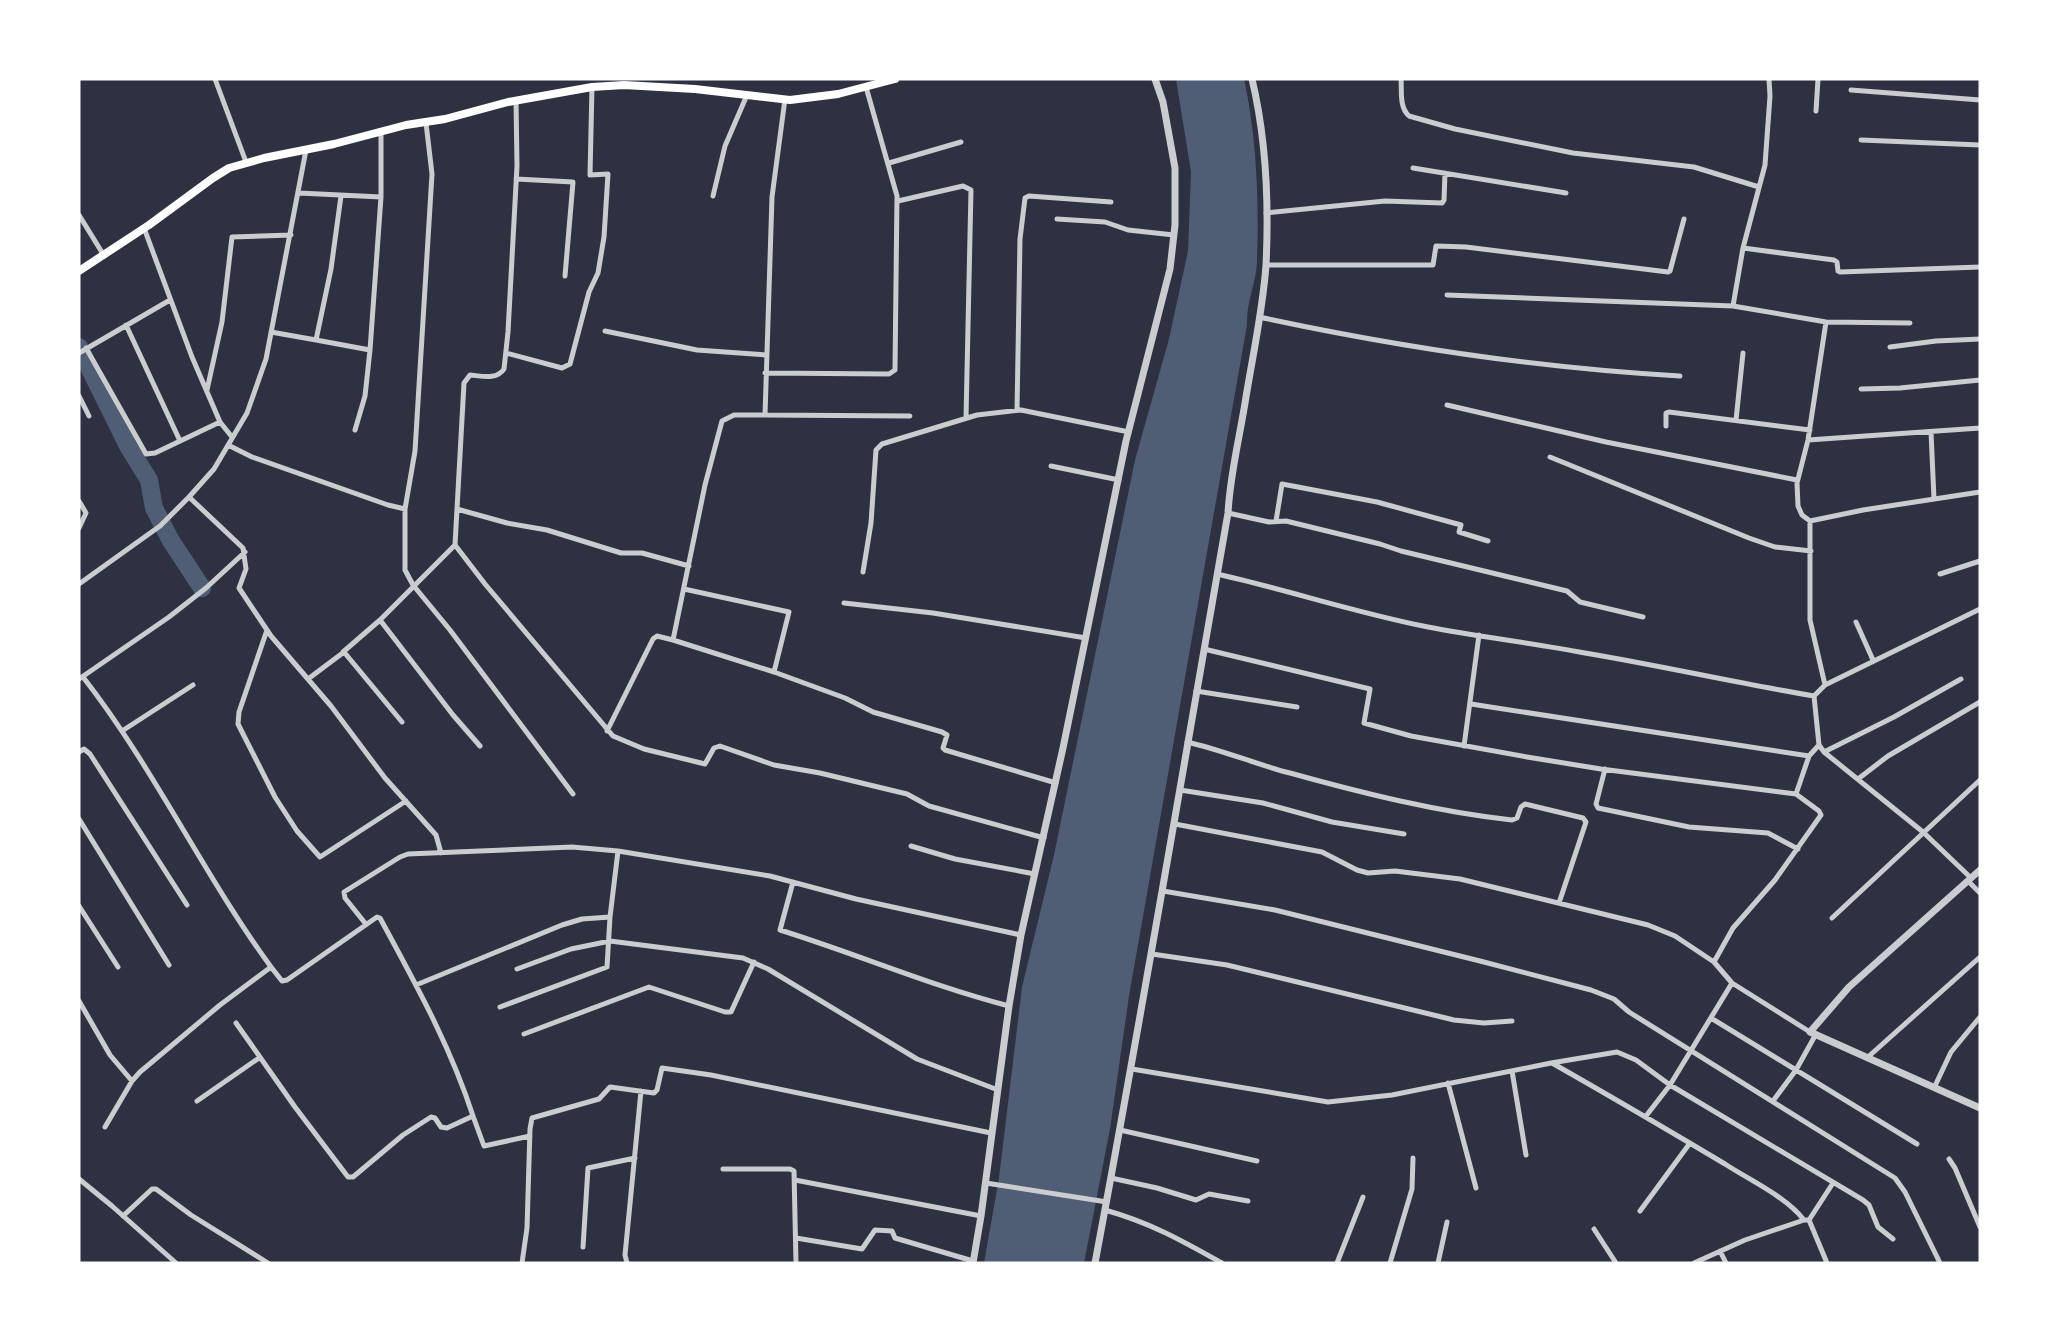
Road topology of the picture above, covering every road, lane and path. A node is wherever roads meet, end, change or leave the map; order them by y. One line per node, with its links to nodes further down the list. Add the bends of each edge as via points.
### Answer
1 (215, 79): 22 (street)
2 (895, 79): 9 (main road)
3 (1156, 79): 41 (street, via 1175,168)
4 (1252, 79): 35 (street)
5 (1401, 79): 27 (street, via 1404,112 1409,116 1573,153 1694,167)
6 (1769, 79): 27 (street, via 1765,165)
7 (1818, 79): 15 (street)
8 (592, 87): 11 (main road); 13 (main road); 63 (street, via 590,174 608,174 604,237 598,273 570,364 562,368)
9 (866, 87): 12 (main road); 23 (street)
10 (1851, 90): 14 (street)
11 (747, 94): 12 (main road); 31 (street, via 725,146)
12 (785, 99): 64 (street, via 772,197)
13 (516, 100): 16 (main road); 26 (street)
14 (1980, 100)
15 (1816, 111)
16 (426, 122): 17 (main road); 97 (street, via 432,174 415,451)
17 (382, 131): 21 (main road); 32 (street)
18 (1861, 140): 20 (street)
19 (961, 142): 23 (street)
20 (1980, 145)
21 (306, 150): 22 (main road); 29 (street)
22 (246, 162): 39 (main road, via 212,178)
23 (889, 163): 33 (street)
24 (1413, 168): 25 (street)
25 (1445, 173): 28 (street); 35 (street, via 1443,202 1385,201)
26 (516, 179): 47 (street, via 573,182); 63 (street)
27 (1759, 187): 42 (street)
28 (1566, 193)
29 (299, 194): 30 (street); 40 (street)
30 (341, 196): 32 (street); 58 (street)
31 (713, 196)
32 (381, 197): 61 (street)
33 (898, 201): 65 (street, via 893,373); 76 (street, via 963,186 971,190)
34 (1111, 202): 72 (street, via 1025,198)
35 (1266, 213): 44 (street)
36 (79, 215): 43 (street)
37 (1057, 219): 41 (street, via 1105,222 1128,230)
38 (1684, 219): 44 (street, via 1668,272 1436,246 1433,265)
39 (144, 228): 43 (main road); 49 (street)
40 (291, 235): 56 (street); 69 (street, via 232,237 222,322)
41 (1174, 235): 83 (street, via 1170,269)
42 (1743, 248): 45 (street, via 1834,260 1840,272); 50 (street)
43 (103, 254): 46 (main road)
44 (1266, 265): 51 (street)
45 (1980, 267)
46 (79, 271)
47 (565, 276)
48 (1447, 295): 50 (street)
49 (170, 300): 54 (street); 69 (street)
50 (1733, 306): 52 (street)
51 (1259, 317): 66 (street, via 1370,341 1536,365); 99 (street)
52 (1826, 322): 53 (street); 82 (street)
53 (1910, 323)
54 (126, 325): 60 (street); 87 (street)
55 (606, 331): 64 (street, via 697,350)
56 (271, 332): 58 (street); 85 (street, via 261,379)
57 (1980, 339): 59 (street)
58 (316, 340): 61 (street)
59 (1890, 347)
60 (83, 350): 87 (street, via 143,451 155,453)
61 (370, 350): 81 (street, via 365,396)
62 (1743, 352): 77 (street)
63 (506, 353): 98 (street, via 499,375 470,375 464,383)
64 (766, 355): 65 (street)
65 (765, 373): 74 (street)
66 (1680, 376)
67 (1980, 380): 68 (street)
68 (1861, 389)
69 (207, 392): 78 (street)
70 (79, 396): 73 (street)
71 (1447, 405): 92 (street)
72 (1017, 410): 76 (street); 83 (street)
73 (89, 415)
74 (765, 415): 75 (street); 108 (street, via 734,415 722,421)
75 (911, 415)
76 (966, 418): 109 (street, via 877,447)
77 (1736, 420): 79 (street, via 1669,412); 82 (street)
78 (220, 422): 85 (street); 87 (street)
79 (1666, 426)
80 (1980, 428): 84 (street)
81 (355, 430)
82 (1810, 430): 86 (street)
83 (1129, 432): 91 (street)
84 (1931, 432): 86 (street); 95 (street)
85 (232, 437): 88 (street)
86 (1808, 440): 92 (street)
87 (180, 441)
88 (228, 444): 94 (street, via 214,469); 97 (street, via 279,468)
89 (1550, 457): 105 (street, via 1769,545)
90 (1051, 466): 91 (street)
91 (1119, 480): 122 (street)
92 (1797, 480): 101 (street, via 1798,506)
93 (1980, 492): 95 (street)
94 (189, 497): 106 (street); 112 (street, via 160,526)
95 (1934, 499): 101 (street)
96 (79, 501): 102 (street, via 86,515)
97 (405, 509): 113 (street, via 404,562)
98 (457, 509): 104 (street); 108 (street)
99 (1228, 513): 100 (street); 110 (street)
100 (1276, 521): 103 (street, via 1282,484 1401,508 1461,525 1459,532); 117 (street, via 1567,591 1580,602)
101 (1810, 521): 105 (street)
102 (79, 528)
103 (1488, 541)
104 (454, 545): 113 (street); 140 (street)
105 (1811, 551): 132 (street, via 1810,620)
106 (245, 552): 120 (street, via 246,569 239,588); 128 (street, via 204,590)
107 (1980, 562): 111 (street)
108 (689, 566): 114 (street)
109 (863, 572)
110 (1217, 574): 121 (street, via 1357,611); 124 (street)
111 (1940, 574)
112 (79, 584)
113 (413, 585): 118 (street); 153 (street)
114 (684, 589): 123 (street); 127 (street, via 789,612)
115 (844, 603): 122 (street)
116 (1980, 609): 126 (street)
117 (1643, 617)
118 (380, 620): 125 (street); 143 (street)
119 (1856, 622): 126 (street)
120 (267, 630): 129 (street); 155 (street, via 238,724 297,831 320,857)
121 (1479, 635): 134 (street); 136 (street)
122 (1086, 638): 151 (street)
123 (673, 640): 127 (street); 140 (street, via 653,639)
124 (1205, 649): 133 (street); 144 (street, via 1370,689 1364,723)
125 (343, 652): 129 (street); 138 (street)
126 (1873, 660): 132 (street)
127 (774, 672): 151 (street, via 873,712 946,734 945,750)
128 (81, 678): 139 (street)
129 (308, 679): 155 (street)
130 (1961, 679): 146 (street)
131 (193, 685): 139 (street)
132 (1825, 685): 134 (street)
133 (1196, 691): 137 (street); 141 (street)
134 (1814, 696): 142 (street)
135 (1980, 702): 149 (street)
136 (1471, 704): 144 (street); 147 (street)
137 (1297, 707)
138 (402, 722)
139 (122, 731): 185 (street)
140 (607, 731): 160 (street, via 627,743 705,764 720,746 774,765 907,794 929,806)
141 (1187, 742): 152 (street); 171 (street, via 1292,774 1455,812 1512,820 1525,804 1583,818 1586,822)
142 (1819, 745): 146 (street); 147 (street)
143 (480, 746)
144 (1464, 746): 148 (street)
145 (79, 752): 172 (street, via 84,749 90,754)
146 (1824, 752): 149 (street)
147 (1809, 756): 154 (street)
148 (1605, 769): 154 (street); 162 (street, via 1598,808 1689,827 1769,833)
149 (1858, 779): 158 (street)
150 (1980, 780): 158 (street)
151 (1056, 783): 160 (street)
152 (1180, 789): 157 (street); 159 (street)
153 (573, 794)
154 (1796, 794): 162 (street, via 1821,813)
155 (406, 801): 164 (street, via 436,835)
156 (79, 819): 183 (street)
157 (1175, 824): 169 (street); 171 (street, via 1322,852 1368,873 1395,871 1460,879)
158 (1923, 832): 167 (street); 175 (street)
159 (1404, 834)
160 (1044, 838): 166 (street)
161 (911, 846): 166 (street)
162 (1798, 849): 182 (street, via 1746,912)
163 (618, 851): 164 (street, via 572,848); 168 (street); 174 (street)
164 (441, 853): 176 (street, via 400,857 344,892)
165 (1980, 870): 167 (street)
166 (1035, 874): 177 (street)
167 (1970, 880): 170 (street); 196 (street, via 1849,987)
168 (793, 882): 177 (street); 190 (street, via 780,930 955,992)
169 (1163, 891): 179 (street); 198 (street, via 1301,916 1591,990 1614,999)
170 (1980, 893)
171 (1559, 902): 182 (street, via 1648,925 1675,936)
172 (187, 905)
173 (79, 906): 184 (street)
174 (610, 917): 178 (street); 188 (street, via 562,925)
175 (1832, 918)
176 (365, 923): 185 (street, via 284,981); 188 (street, via 380,918)
177 (1021, 935): 190 (street)
178 (610, 941): 181 (street); 186 (street, via 571,949); 191 (street, via 606,968)
179 (1152, 954): 194 (street, via 1227,965 1454,1020); 202 (street)
180 (1980, 957): 199 (street)
181 (754, 962): 197 (street, via 734,1009 728,1013 649,987); 209 (street, via 918,1059)
182 (1714, 962): 187 (street)
183 (169, 965)
184 (118, 967)
185 (271, 967): 205 (street)
186 (517, 969)
187 (1732, 983): 193 (street); 196 (street)
188 (416, 985): 214 (street, via 451,1055)
189 (79, 1001): 205 (street, via 110,1055)
190 (1009, 1006): 209 (street)
191 (500, 1007)
192 (1980, 1017): 208 (street, via 1951,1052)
193 (1711, 1018): 198 (street); 204 (street)
194 (1512, 1021)
195 (236, 1023): 200 (street)
196 (1813, 1033): 199 (street); 204 (street)
197 (524, 1034)
198 (1690, 1050): 207 (street); 212 (street)
199 (1868, 1057): 208 (street)
200 (259, 1058): 211 (street); 214 (street, via 348,1177 428,1118 433,1116 447,1128)
201 (1551, 1063): 203 (street); 207 (street, via 1617,1052); 215 (street)
202 (1132, 1069): 206 (street, via 1328,1102 1370,1099); 217 (street)
203 (1512, 1070): 206 (street); 222 (street)
204 (1796, 1070): 212 (street); 221 (street)
205 (132, 1081): 216 (street)
206 (1448, 1083): 233 (street)
207 (1670, 1085): 215 (street); 231 (street)
208 (1934, 1088): 213 (street)
209 (998, 1090): 218 (street)
210 (641, 1091): 218 (street, via 656,1092 662,1069 668,1067); 219 (street, via 610,1087 599,1099 535,1116 530,1121); 223 (street)
211 (197, 1101)
212 (1773, 1101): 264 (street, via 1895,1178)
213 (1980, 1108)
214 (473, 1116): 219 (street, via 484,1146)
215 (1646, 1116): 220 (street)
216 (105, 1127)
217 (1120, 1130): 226 (street); 228 (street)
218 (991, 1133): 232 (street)
219 (530, 1136): 252 (street)
220 (1690, 1143): 238 (street); 241 (street)
221 (1917, 1144)
222 (1527, 1155)
223 (635, 1158): 247 (street, via 588,1168); 253 (street)
224 (1413, 1158): 258 (street, via 1412,1189)
225 (1949, 1159): 243 (street)
226 (1257, 1161)
227 (723, 1169): 230 (street, via 790,1169)
228 (1111, 1178): 235 (street); 236 (street, via 1196,1200 1209,1194)
229 (79, 1180): 239 (street)
230 (795, 1180): 240 (street); 245 (street)
231 (1833, 1183): 241 (street); 246 (street, via 1867,1203 1878,1227)
232 (989, 1184): 235 (street); 240 (street)
233 (1476, 1188)
234 (1363, 1197): 257 (street)
235 (1104, 1201): 237 (street)
236 (1248, 1201)
237 (1105, 1210): 255 (street); 256 (street, via 1144,1222)
238 (1640, 1211)
239 (123, 1216): 250 (street); 251 (street, via 156,1189)
240 (981, 1216): 249 (street)
241 (1807, 1220): 248 (street); 263 (street)
242 (1447, 1222): 259 (street)
243 (1980, 1227)
244 (1594, 1229): 260 (street)
245 (796, 1238): 249 (street, via 862,1249 875,1230 892,1231 895,1237); 254 (street)
246 (1893, 1239)
247 (583, 1247)
248 (1720, 1251): 261 (street); 262 (street)
249 (973, 1262)
250 (176, 1263)
251 (268, 1263)
252 (522, 1263)
253 (627, 1263)
254 (796, 1263)
255 (1096, 1263)
256 (1222, 1263)
257 (1337, 1263)
258 (1390, 1263)
259 (1438, 1263)
260 (1616, 1263)
261 (1694, 1263)
262 (1726, 1263)
263 (1827, 1263)
264 (1940, 1263)

